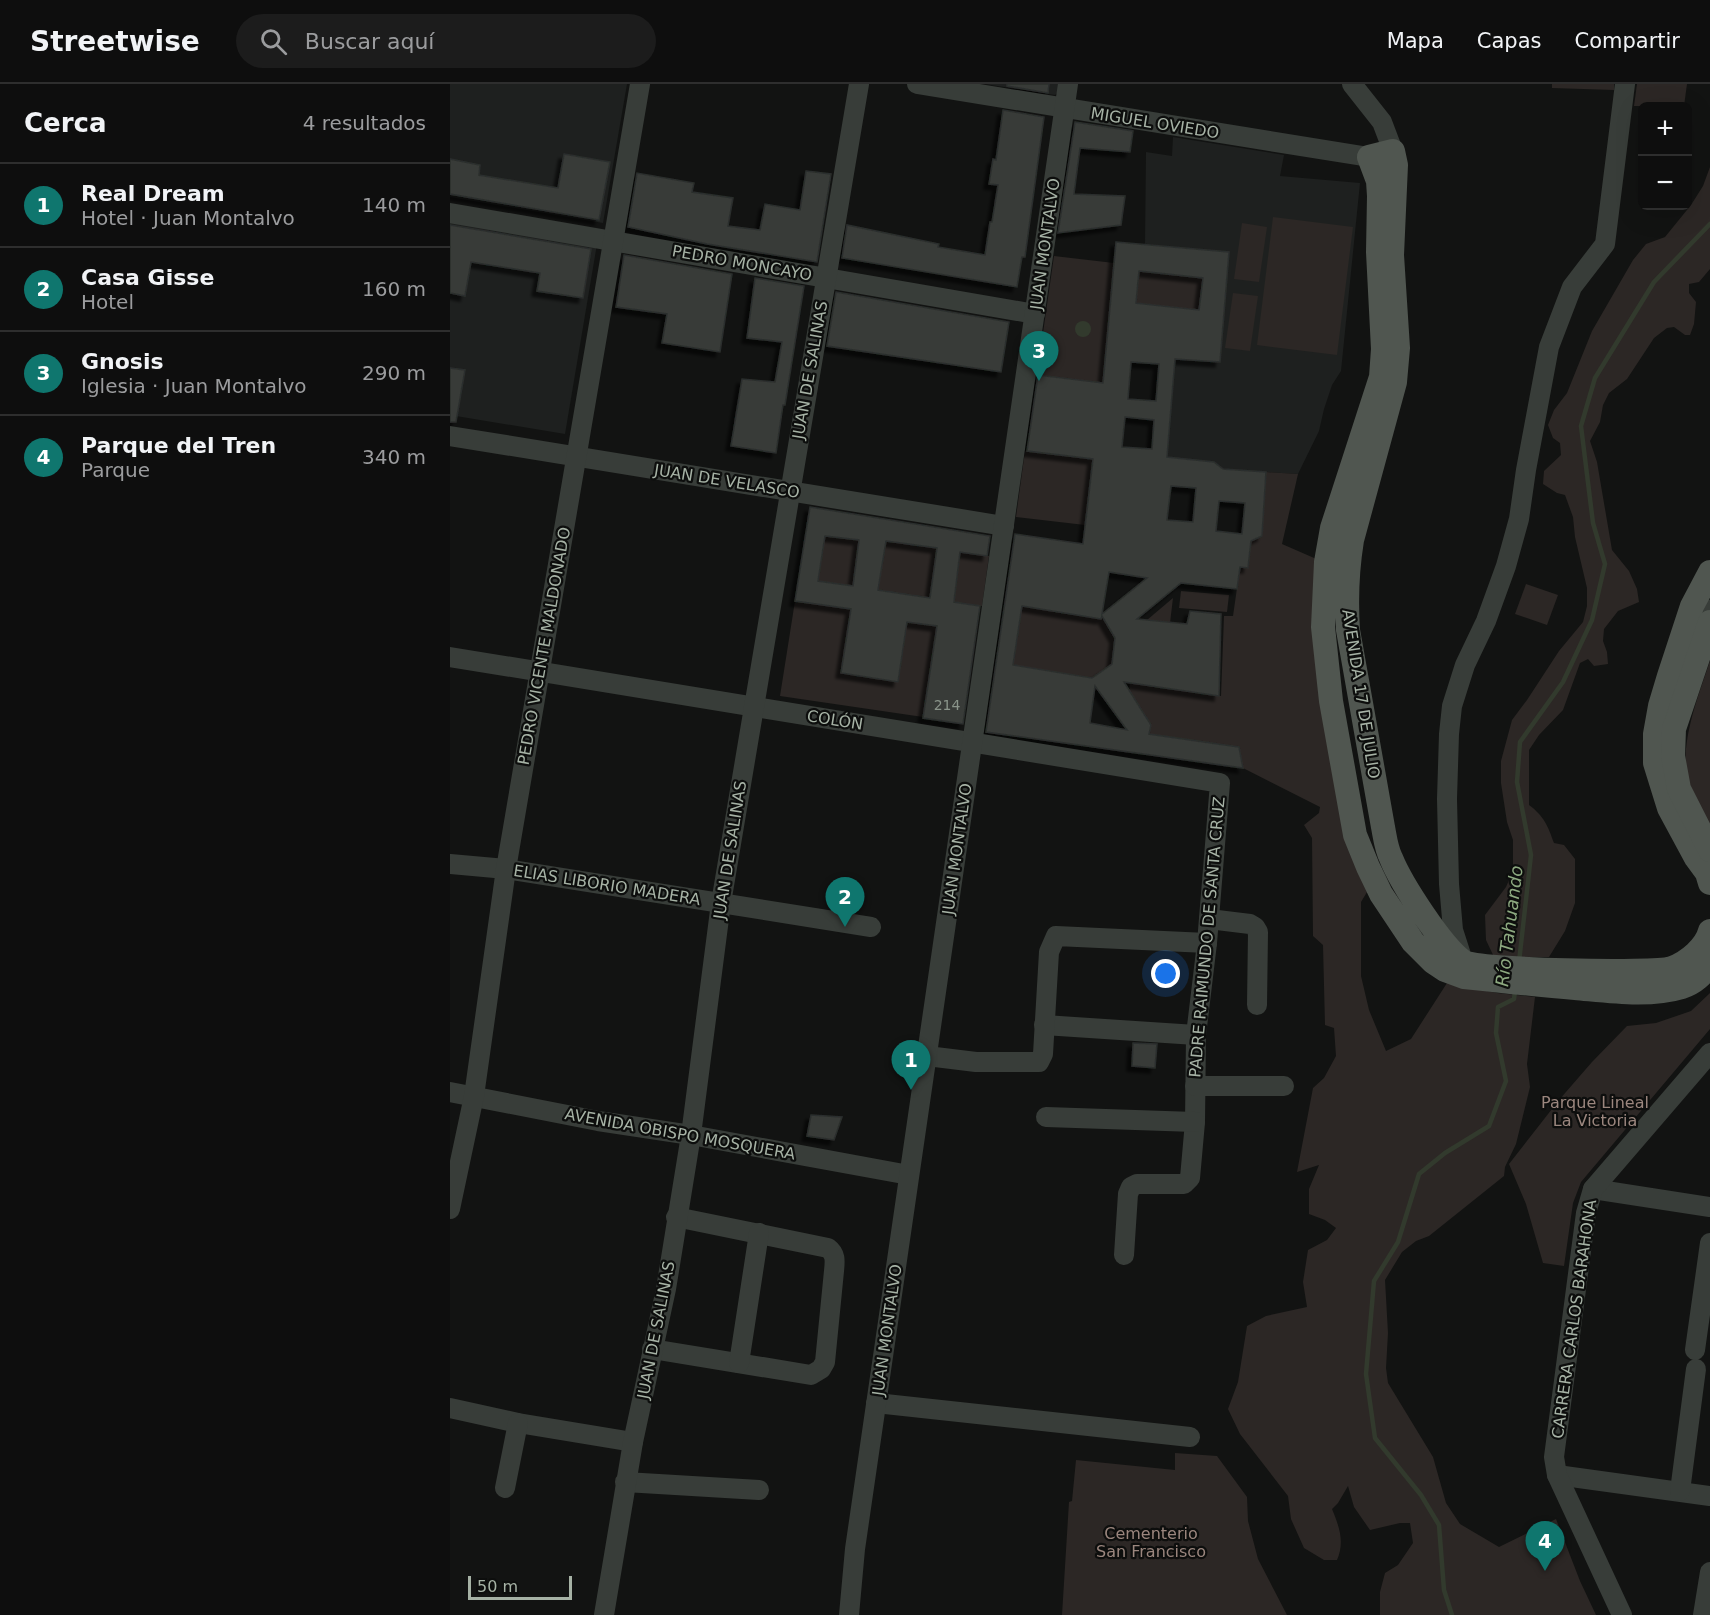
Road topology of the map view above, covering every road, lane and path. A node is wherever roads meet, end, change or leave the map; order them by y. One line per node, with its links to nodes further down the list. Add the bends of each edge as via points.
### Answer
1 (640, 84): 11 (street, PEDRO VICENTE MALDONADO)
2 (859, 84): 12 (street, JUAN DE SALINAS)
3 (917, 84): 7 (street, MIGUEL OVIEDO)
4 (1068, 84): 7 (street, JUAN MONTALVO)
5 (1352, 84): 8 (street, AVENIDA 17 DE JULIO, via 1382,122)
6 (1625, 84): 35 (street, via 1605,244 1572,286 1549,347 1519,519 1506,566 1452,706 1447,799 1449,884)
7 (1064, 108): 9 (street, MIGUEL OVIEDO); 13 (street, JUAN MONTALVO)
8 (1393, 151): 9 (main road, MIGUEL OVIEDO); 35 (main road, AVENIDA 17 DE JULIO, via 1397,372 1352,540 1346,599 1348,630 1390,857 1405,884)
9 (1369, 157): 35 (main road, AVENIDA 17 DE JULIO, via 1379,195 1378,282 1383,361 1329,544 1323,603 1327,669 1355,835 1368,867 1413,942 1433,962 1445,970)
10 (450, 213): 11 (street, PEDRO MONCAYO)
11 (613, 241): 12 (street, PEDRO MONCAYO); 15 (street, PEDRO VICENTE MALDONADO)
12 (826, 278): 13 (street, PEDRO MONCAYO); 16 (street, JUAN DE SALINAS)
13 (1035, 314): 17 (street, JUAN MONTALVO)
14 (450, 436): 15 (street, JUAN DE VELASCO)
15 (576, 457): 16 (street, JUAN DE VELASCO); 22 (street, PEDRO VICENTE MALDONADO)
16 (790, 491): 17 (street, JUAN DE VELASCO); 23 (street, JUAN DE SALINAS)
17 (1004, 526): 24 (street, JUAN MONTALVO)
18 (1710, 572): 19 (main road)
19 (1701, 608): 29 (main road, via 1660,706 1655,763 1669,808)
20 (1710, 622): 26 (main road, via 1674,729 1673,756 1679,789)
21 (450, 657): 22 (street, COLÓN)
22 (540, 671): 23 (street, COLÓN); 28 (street, PEDRO VICENTE MALDONADO)
23 (753, 706): 24 (street, COLÓN); 30 (street, JUAN DE SALINAS)
24 (972, 742): 25 (street, COLÓN); 42 (street, JUAN MONTALVO)
25 (1220, 783): 31 (street, PADRE RAIMUNDO DE SANTA CRUZ)
26 (1710, 850)
27 (450, 864): 28 (street, ELIAS LIBORIO MADERA)
28 (506, 869): 30 (street, ELIAS LIBORIO MADERA); 46 (street, PEDRO VICENTE MALDONADO)
29 (1710, 883)
30 (721, 903): 32 (street, ELIAS LIBORIO MADERA); 49 (street, JUAN DE SALINAS)
31 (1209, 920): 34 (street, PADRE RAIMUNDO DE SANTA CRUZ); 38 (street, via 1250,924 1258,932)
32 (871, 927)
33 (1710, 931): 37 (main road, AVENIDA 17 DE JULIO, via 1696,954 1672,968)
34 (1207, 944): 39 (street, via 1056,936 1049,952); 40 (street, PADRE RAIMUNDO DE SANTA CRUZ)
35 (1459, 956): 37 (main road, AVENIDA 17 DE JULIO)
36 (1710, 965): 37 (main road, AVENIDA 17 DE JULIO, via 1698,979 1663,991 1626,992)
37 (1537, 977)
38 (1257, 1005)
39 (1044, 1025): 40 (street); 42 (street, via 1039,1062 976,1062)
40 (1196, 1035): 43 (street, PADRE RAIMUNDO DE SANTA CRUZ)
41 (1710, 1053): 51 (street, CARRERA CARLOS BARAHONA)
42 (927, 1056): 50 (street, JUAN MONTALVO)
43 (1195, 1086): 44 (street); 48 (street, PADRE RAIMUNDO DE SANTA CRUZ)
44 (1284, 1086)
45 (450, 1092): 46 (street, AVENIDA OBISPO MOSQUERA)
46 (474, 1096): 49 (street, AVENIDA OBISPO MOSQUERA); 53 (street, PEDRO VICENTE MALDONADO)
47 (1046, 1117): 48 (street)
48 (1195, 1122): 57 (street, PADRE RAIMUNDO DE SANTA CRUZ, via 1190,1178 1184,1184 1131,1187)
49 (691, 1135): 50 (street, AVENIDA OBISPO MOSQUERA); 54 (street, JUAN DE SALINAS)
50 (909, 1175): 60 (street, JUAN MONTALVO)
51 (1593, 1189): 52 (street); 65 (street, CARRERA CARLOS BARAHONA, via 1586,1213 1554,1457)
52 (1710, 1207)
53 (450, 1209)
54 (676, 1217): 55 (street); 58 (street, JUAN DE SALINAS, via 666,1289)
55 (759, 1233): 59 (street); 59 (street, via 833,1252 825,1362 821,1370 812,1374)
56 (1710, 1244): 69 (street)
57 (1124, 1255)
58 (652, 1349): 59 (street); 64 (street, JUAN DE SALINAS)
59 (739, 1363)
60 (876, 1403): 63 (street); 73 (street, JUAN MONTALVO)
61 (450, 1408): 62 (street)
62 (518, 1423): 64 (street); 67 (street)
63 (1190, 1437)
64 (633, 1442): 66 (street, JUAN DE SALINAS)
65 (1557, 1475): 69 (street); 74 (street, CARRERA CARLOS BARAHONA)
66 (625, 1482): 68 (street); 72 (street, JUAN DE SALINAS)
67 (505, 1488)
68 (759, 1490)
69 (1680, 1491): 70 (street)
70 (1710, 1496)
71 (1710, 1572): 75 (street)
72 (604, 1615)
73 (849, 1615)
74 (1622, 1615)
75 (1703, 1615)

